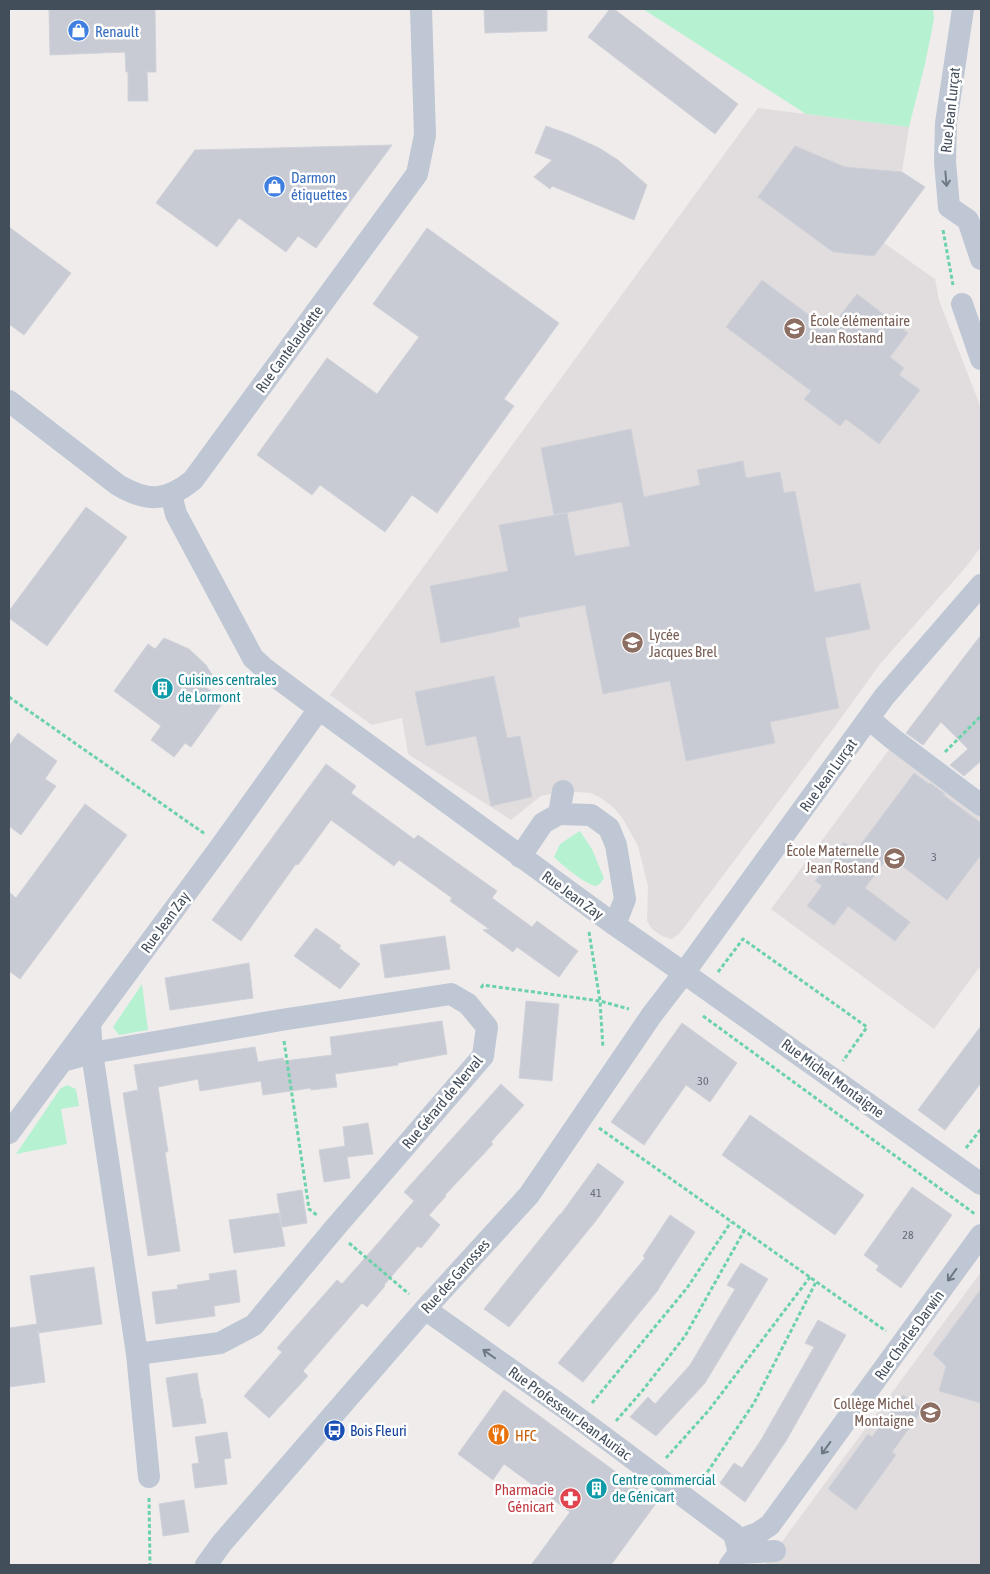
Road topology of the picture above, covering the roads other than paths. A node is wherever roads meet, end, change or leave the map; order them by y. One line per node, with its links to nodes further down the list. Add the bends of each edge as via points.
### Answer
1 (421, 9): 7 (street, Rue Cantelaudette, via 425,135 417,174 193,480)
2 (963, 9): 3 (street, Rue Jean Lurçat, one-way to 3, via 946,123 945,162 949,206 968,220)
3 (981, 259)
4 (962, 304): 5 (street)
5 (981, 359)
6 (9, 400): 7 (street, Rue Cantelaudette, via 125,489 145,497)
7 (171, 494): 9 (street, Rue Jean Zay, via 176,514 253,658)
8 (981, 585): 10 (street, Rue Jean Lurçat, via 884,697)
9 (318, 709): 14 (street, Rue Jean Zay); 17 (street, Rue Jean Zay)
10 (869, 719): 12 (street); 16 (street, Rue Jean Lurçat)
11 (563, 791): 13 (street)
12 (981, 805)
13 (559, 814): 14 (street, via 543,823); 15 (street, via 592,815 609,828 616,844 625,899)
14 (520, 857): 15 (street, Rue Jean Zay)
15 (615, 925): 16 (street, Rue Jean Zay)
16 (684, 973): 21 (street, Rue Michel Montaigne); 23 (street, Rue des Garosses, via 529,1195)
17 (90, 1024): 18 (street); 19 (street, Rue Jean Zay)
18 (92, 1053): 19 (street, Rue Gérard de Nerval); 24 (street); 24 (street, Rue Gérard de Nerval, via 450,994 468,1004 487,1027 483,1056 254,1325 220,1343)
19 (62, 1061): 20 (street, Rue Jean Zay)
20 (9, 1134)
21 (981, 1184)
22 (981, 1235): 27 (street, Rue Charles Darwin, one-way to 27, via 770,1525)
23 (425, 1309): 27 (street, Rue Professeur Jean Auriac, one-way to 23, via 734,1534 579,1418); 28 (street, Rue des Garosses, via 222,1542)
24 (137, 1354): 25 (street)
25 (149, 1477)
26 (776, 1552): 27 (street)
27 (735, 1553)
28 (206, 1565)

